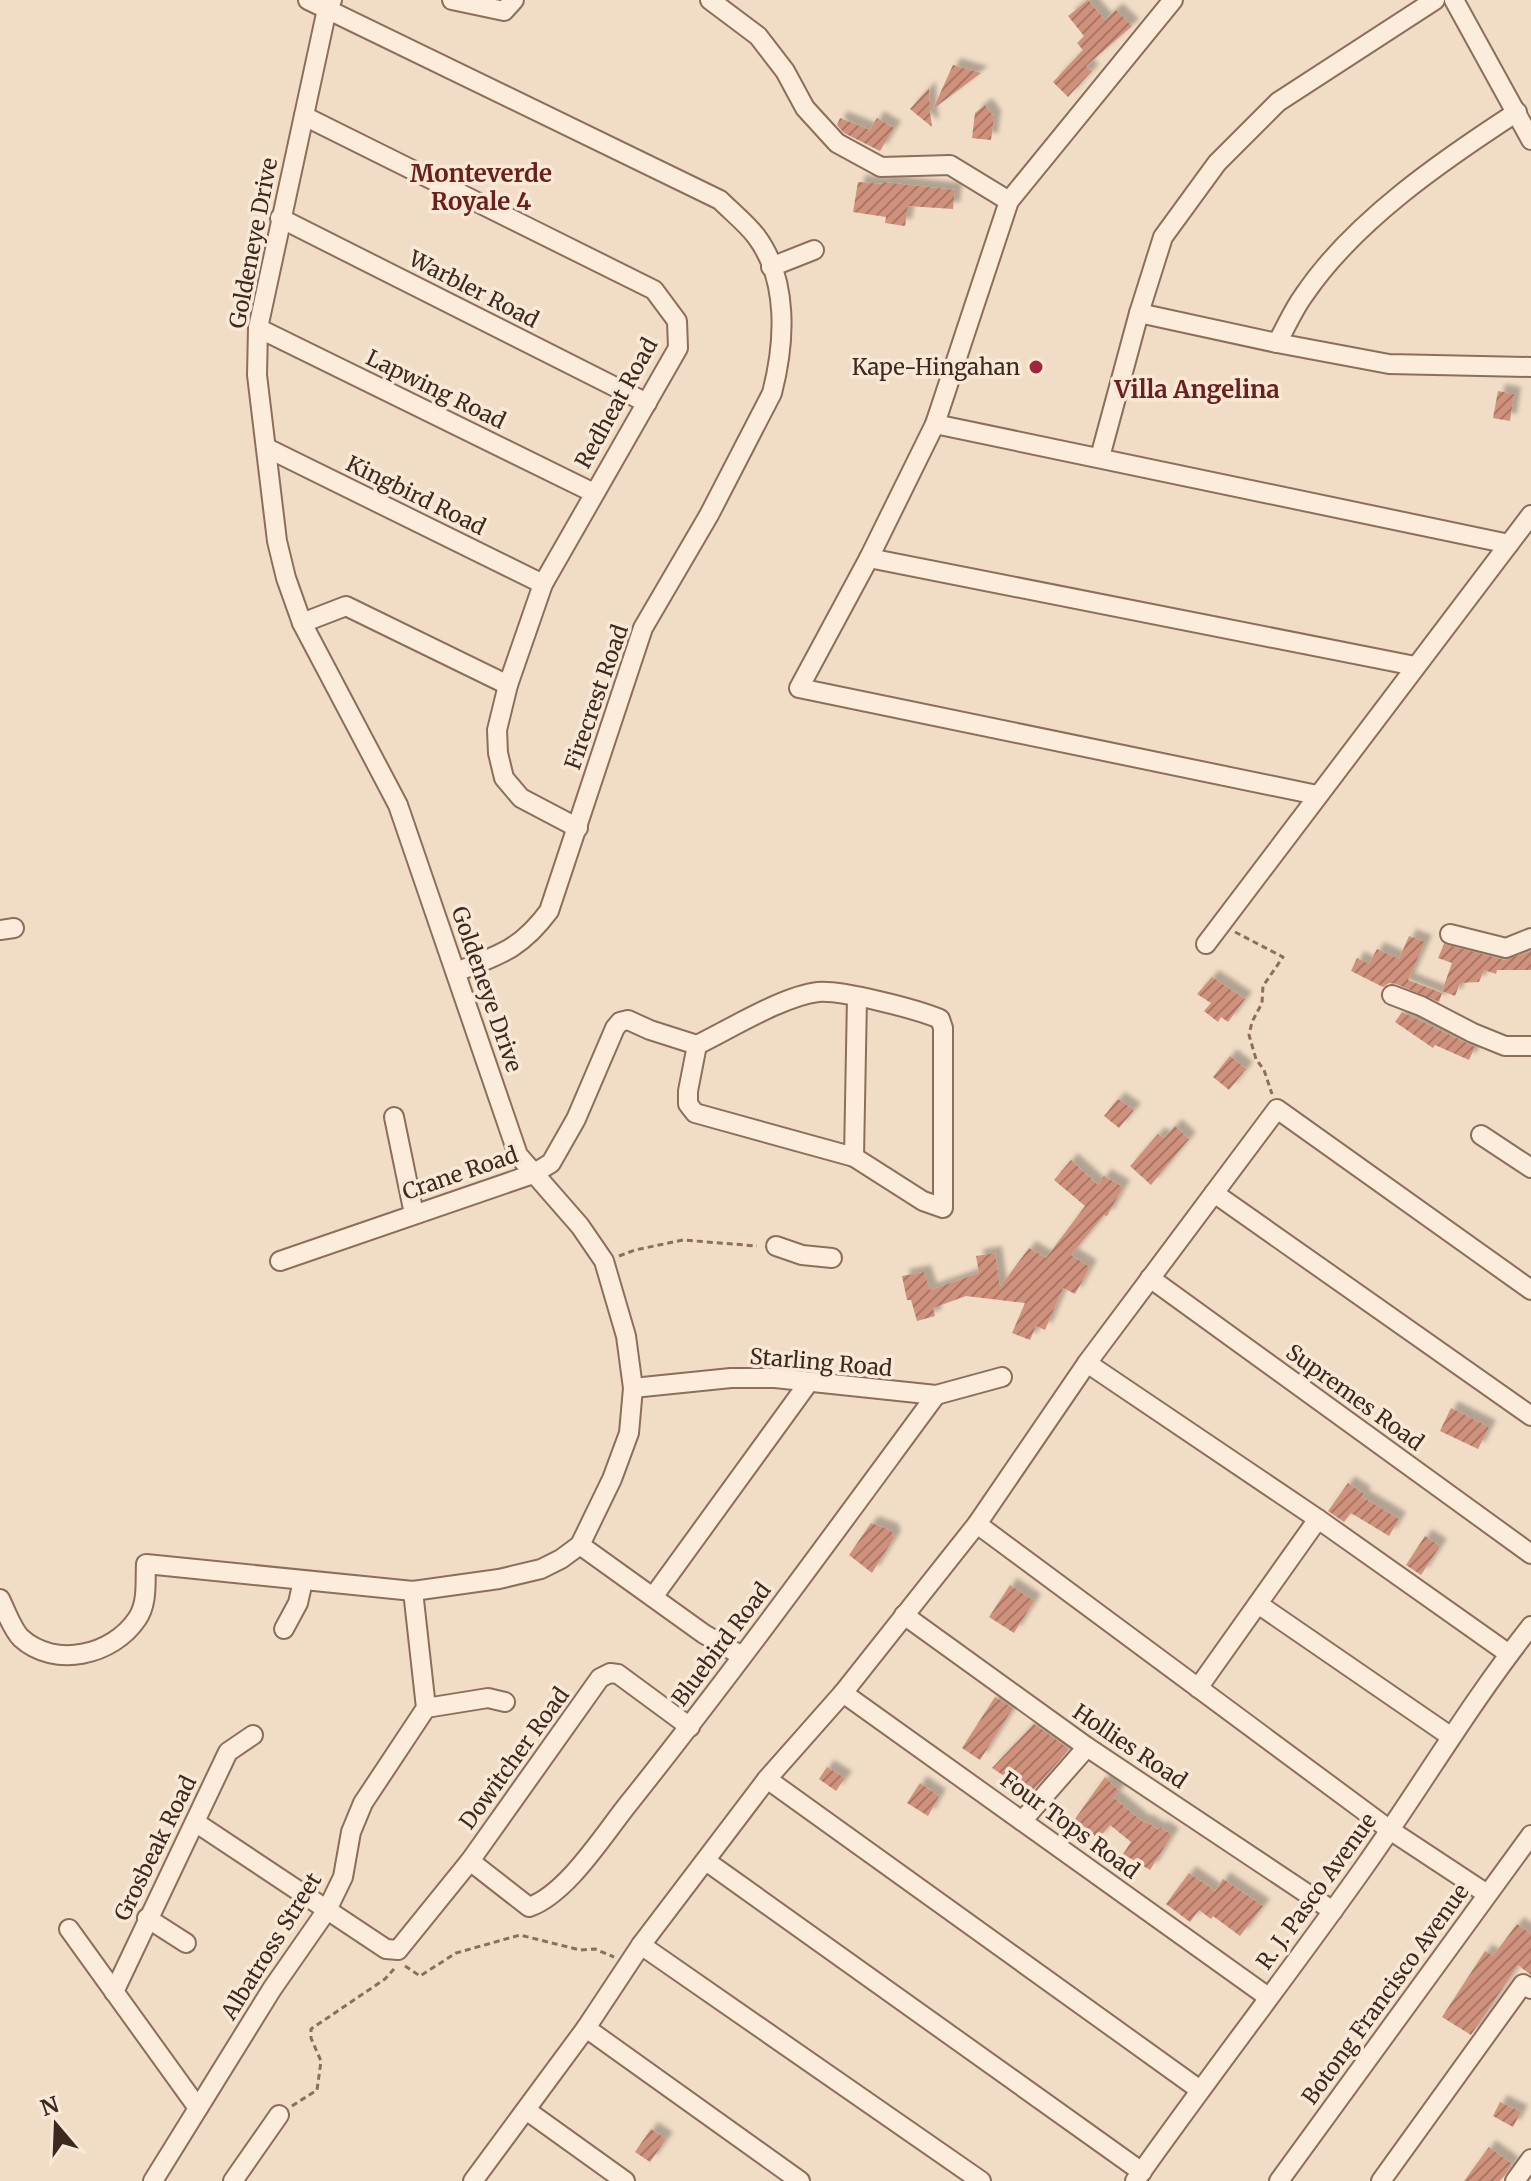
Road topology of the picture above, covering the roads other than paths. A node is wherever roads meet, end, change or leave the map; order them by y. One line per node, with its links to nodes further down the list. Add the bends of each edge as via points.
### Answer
1 (308, 0): 8 (street, Firecrest Road)
2 (452, 0): 3 (street, via 504,11)
3 (514, 0)
4 (710, 0): 12 (street, via 758,36 805,108 837,143 881,167 950,165)
5 (1173, 0): 12 (street)
6 (1435, 0): 16 (street, via 1278,102 1217,163 1163,237)
7 (1454, 0): 9 (street)
8 (330, 4): 10 (street, Goldeneye Drive); 15 (street, Firecrest Road, via 720,200 757,237)
9 (1517, 112): 11 (street); 18 (street, via 1440,162 1333,258 1303,295)
10 (304, 116): 13 (street, Goldeneye Drive); 20 (street, Redheat Road, via 654,290 677,321 678,348)
11 (1531, 140)
12 (1009, 201): 21 (street)
13 (280, 218): 17 (street, Goldeneye Drive); 20 (street, Warbler Road)
14 (814, 250): 15 (street)
15 (771, 267): 33 (street, Firecrest Road, via 783,319 772,393 643,628)
16 (1139, 313): 18 (street); 23 (street)
17 (258, 328): 22 (street, Goldeneye Drive, via 257,375); 24 (street, Lapwing Road)
18 (1277, 343): 19 (street, via 1389,364)
19 (1531, 367)
20 (647, 403): 24 (street, Redheat Road)
21 (935, 424): 23 (street); 27 (street)
22 (267, 448): 28 (street, Kingbird Road); 29 (street, Goldeneye Drive, via 277,541)
23 (1100, 457): 26 (street)
24 (594, 493): 28 (street, Redheat Road)
25 (1531, 515): 26 (street)
26 (1509, 544): 30 (street)
27 (869, 558): 30 (street); 32 (street, via 799,688)
28 (543, 584): 31 (street, Redheat Road)
29 (302, 623): 31 (street, via 346,606); 37 (street, Goldeneye Drive, via 398,805)
30 (1415, 666): 32 (street)
31 (508, 685): 33 (street, Redheat Road, via 497,730 504,778 521,798)
32 (1317, 795): 36 (street)
33 (578, 828): 37 (street, Firecrest Road, via 549,911 533,933 508,952)
34 (1450, 934): 35 (street, via 1506,948)
35 (1531, 938)
36 (1206, 944)
37 (456, 972): 46 (street, Goldeneye Drive, via 518,1155)
38 (1392, 995): 41 (street, via 1505,1046)
39 (857, 997): 40 (street, via 819,992); 44 (street); 44 (street, via 940,1019 943,1208)
40 (697, 1045): 44 (street, via 688,1091 695,1113); 46 (street, Crane Road, via 628,1020 620,1022 551,1163)
41 (1531, 1046)
42 (394, 1117): 48 (street)
43 (1481, 1135): 45 (street)
44 (854, 1157)
45 (1531, 1168)
46 (533, 1174): 48 (street, Crane Road); 57 (street, Goldeneye Drive, via 604,1261 626,1336)
47 (1214, 1193): 52 (street); 53 (street, via 1277,1109); 59 (street)
48 (414, 1214): 51 (street, Crane Road)
49 (776, 1246): 50 (street)
50 (832, 1258)
51 (280, 1261)
52 (1150, 1278): 54 (street); 63 (street, Supremes Road)
53 (1531, 1290)
54 (1087, 1363): 60 (street); 61 (street)
55 (1002, 1377): 58 (street, Starling Road)
56 (809, 1382): 57 (street, Starling Road, via 731,1378); 58 (street, Starling Road); 66 (street)
57 (633, 1388): 62 (street, Goldeneye Drive, via 629,1433)
58 (936, 1395): 73 (street, Bluebird Road)
59 (1531, 1416)
60 (1318, 1519): 68 (street); 72 (street)
61 (977, 1524): 69 (street); 74 (street)
62 (580, 1545): 65 (street, via 541,1569); 66 (street)
63 (1531, 1554)
64 (303, 1581): 65 (street); 67 (street, via 146,1564 145,1601 137,1619 115,1641 95,1652 72,1655 42,1651 19,1637); 71 (street)
65 (413, 1591): 77 (street)
66 (653, 1597): 73 (street)
67 (0, 1599)
68 (1258, 1604): 74 (street); 80 (street)
69 (904, 1615): 75 (street); 81 (street, Hollies Road)
70 (1531, 1626): 72 (street, R. J. Pasco Avenue)
71 (284, 1629)
72 (1509, 1654): 80 (street, R. J. Pasco Avenue)
73 (742, 1656): 78 (street, Bluebird Road)
74 (1198, 1688): 85 (street)
75 (843, 1693): 82 (street); 83 (street, Four Tops Road)
76 (505, 1702): 77 (street, via 488,1698)
77 (426, 1708): 90 (street, Albatross Street, via 363,1803 351,1832 343,1877)
78 (690, 1727): 87 (street, Bluebird Road, via 570,1875 540,1903 529,1907); 87 (street, Dowitcher Road, via 618,1674 600,1678)
79 (253, 1735): 84 (street, Grosbeak Road, via 228,1752)
80 (1450, 1736): 85 (street, R. J. Pasco Avenue)
81 (1087, 1747): 83 (street); 91 (street, Hollies Road)
82 (767, 1779): 88 (street); 100 (street)
83 (1022, 1821): 98 (street, Four Tops Road)
84 (195, 1822): 90 (street); 92 (street, Grosbeak Road)
85 (1390, 1830): 89 (street); 91 (street, R. J. Pasco Avenue)
86 (1531, 1835): 89 (street, Botong Francisco Avenue)
87 (470, 1861): 90 (street, Dowitcher Road, via 398,1950 386,1949)
88 (706, 1861): 95 (street); 105 (street)
89 (1487, 1894): 112 (street, Botong Francisco Avenue)
90 (327, 1910): 101 (street, Albatross Street)
91 (1333, 1911): 98 (street, R. J. Pasco Avenue)
92 (147, 1918): 94 (street); 97 (street, Grosbeak Road)
93 (69, 1929): 97 (street)
94 (186, 1943)
95 (641, 1945): 99 (street); 111 (street)
96 (1527, 1986): 113 (street)
97 (114, 1992): 101 (street)
98 (1268, 1997): 100 (street, R. J. Pasco Avenue)
99 (586, 2028): 102 (street); 110 (street)
100 (1200, 2090): 105 (street, R. J. Pasco Avenue)
101 (198, 2108): 106 (street, Albatross Street)
102 (526, 2110): 108 (street); 109 (street)
103 (279, 2115): 107 (street)
104 (1531, 2159): 114 (street)
105 (1138, 2176)
106 (154, 2180)
107 (233, 2181)
108 (473, 2181)
109 (625, 2181)
110 (800, 2181)
111 (981, 2181)
112 (1279, 2181)
113 (1381, 2181)
114 (1515, 2181)

